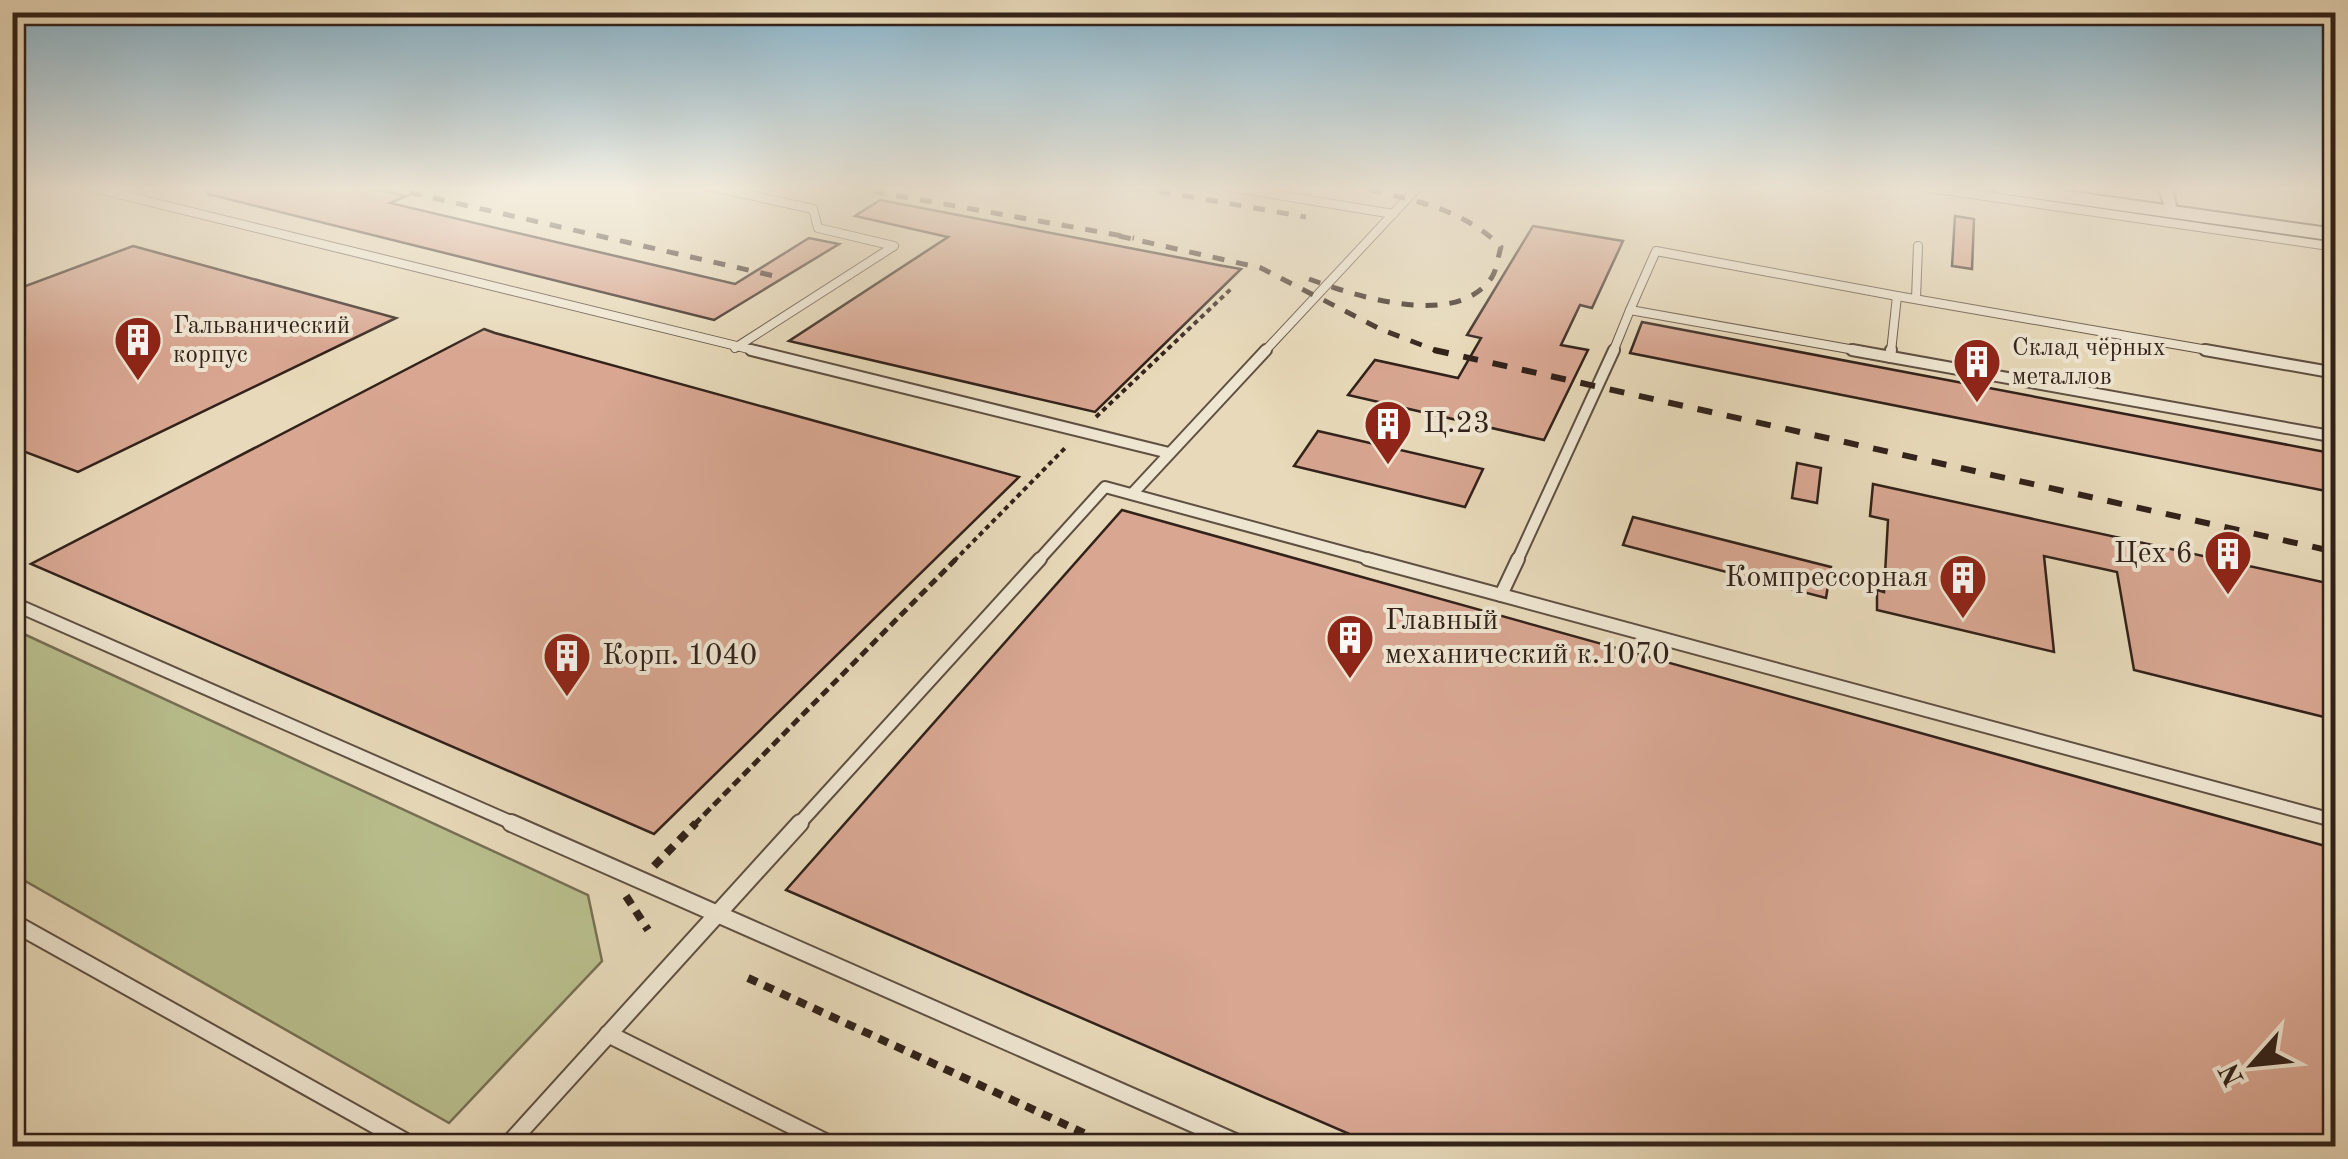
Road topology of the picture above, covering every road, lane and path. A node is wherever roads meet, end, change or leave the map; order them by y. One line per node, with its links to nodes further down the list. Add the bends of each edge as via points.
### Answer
1 (309, 241): 11 (lane)
2 (873, 241): 11 (lane, via 894,246)
3 (1368, 241): 16 (lane)
4 (2296, 241): 6 (lane)
5 (1918, 246): 9 (lane)
6 (2336, 247)
7 (1233, 288): 14 (path)
8 (1898, 296): 9 (lane); 10 (lane, via 1656,251); 12 (lane)
9 (1916, 299): 13 (lane)
10 (1630, 310): 12 (lane); 18 (lane)
11 (735, 348): 14 (lane)
12 (1890, 356): 15 (lane)
13 (2336, 373)
14 (1081, 432): 16 (lane); 21 (path)
15 (2336, 437)
16 (1170, 453): 17 (lane)
17 (1132, 494): 18 (lane); 22 (lane, via 1105,487)
18 (1501, 595): 20 (lane)
19 (12, 603): 21 (lane)
20 (2336, 821)
21 (640, 880): 22 (lane); 24 (path, via 625,896)
22 (715, 913): 26 (lane); 31 (lane)
23 (12, 922): 27 (lane)
24 (648, 930)
25 (748, 978): 30 (path)
26 (608, 1034): 28 (lane); 29 (lane)
27 (413, 1146)
28 (507, 1146)
29 (833, 1146)
30 (1112, 1146)
31 (1244, 1146)

